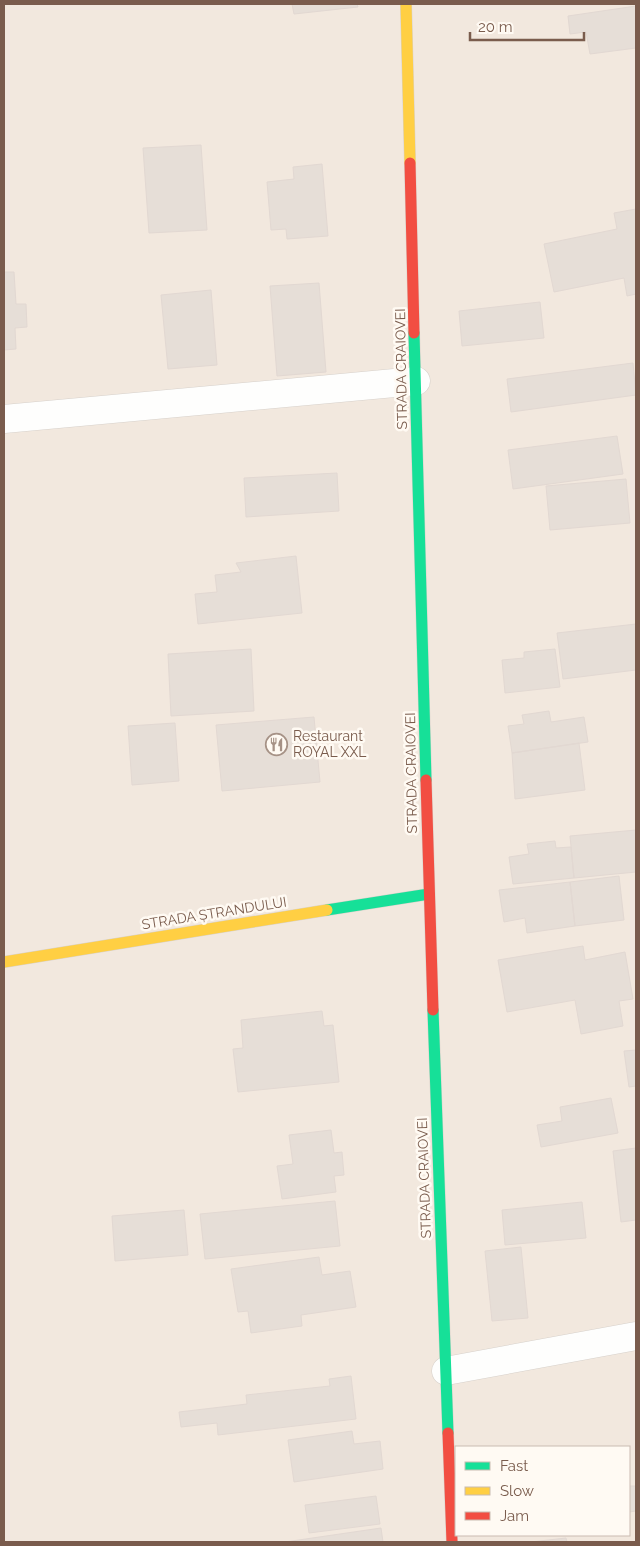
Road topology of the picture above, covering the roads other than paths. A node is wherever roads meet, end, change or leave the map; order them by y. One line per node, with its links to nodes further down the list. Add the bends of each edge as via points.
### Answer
1 (406, 4): 2 (main road, STRADA CRAIOVEI)
2 (416, 382): 3 (street); 4 (main road, STRADA CRAIOVEI)
3 (4, 419)
4 (429, 894): 5 (main road, STRADA ȘTRANDULUI); 7 (main road, STRADA CRAIOVEI)
5 (4, 962)
6 (636, 1336): 7 (street)
7 (446, 1371): 8 (main road, STRADA CRAIOVEI)
8 (452, 1542)

